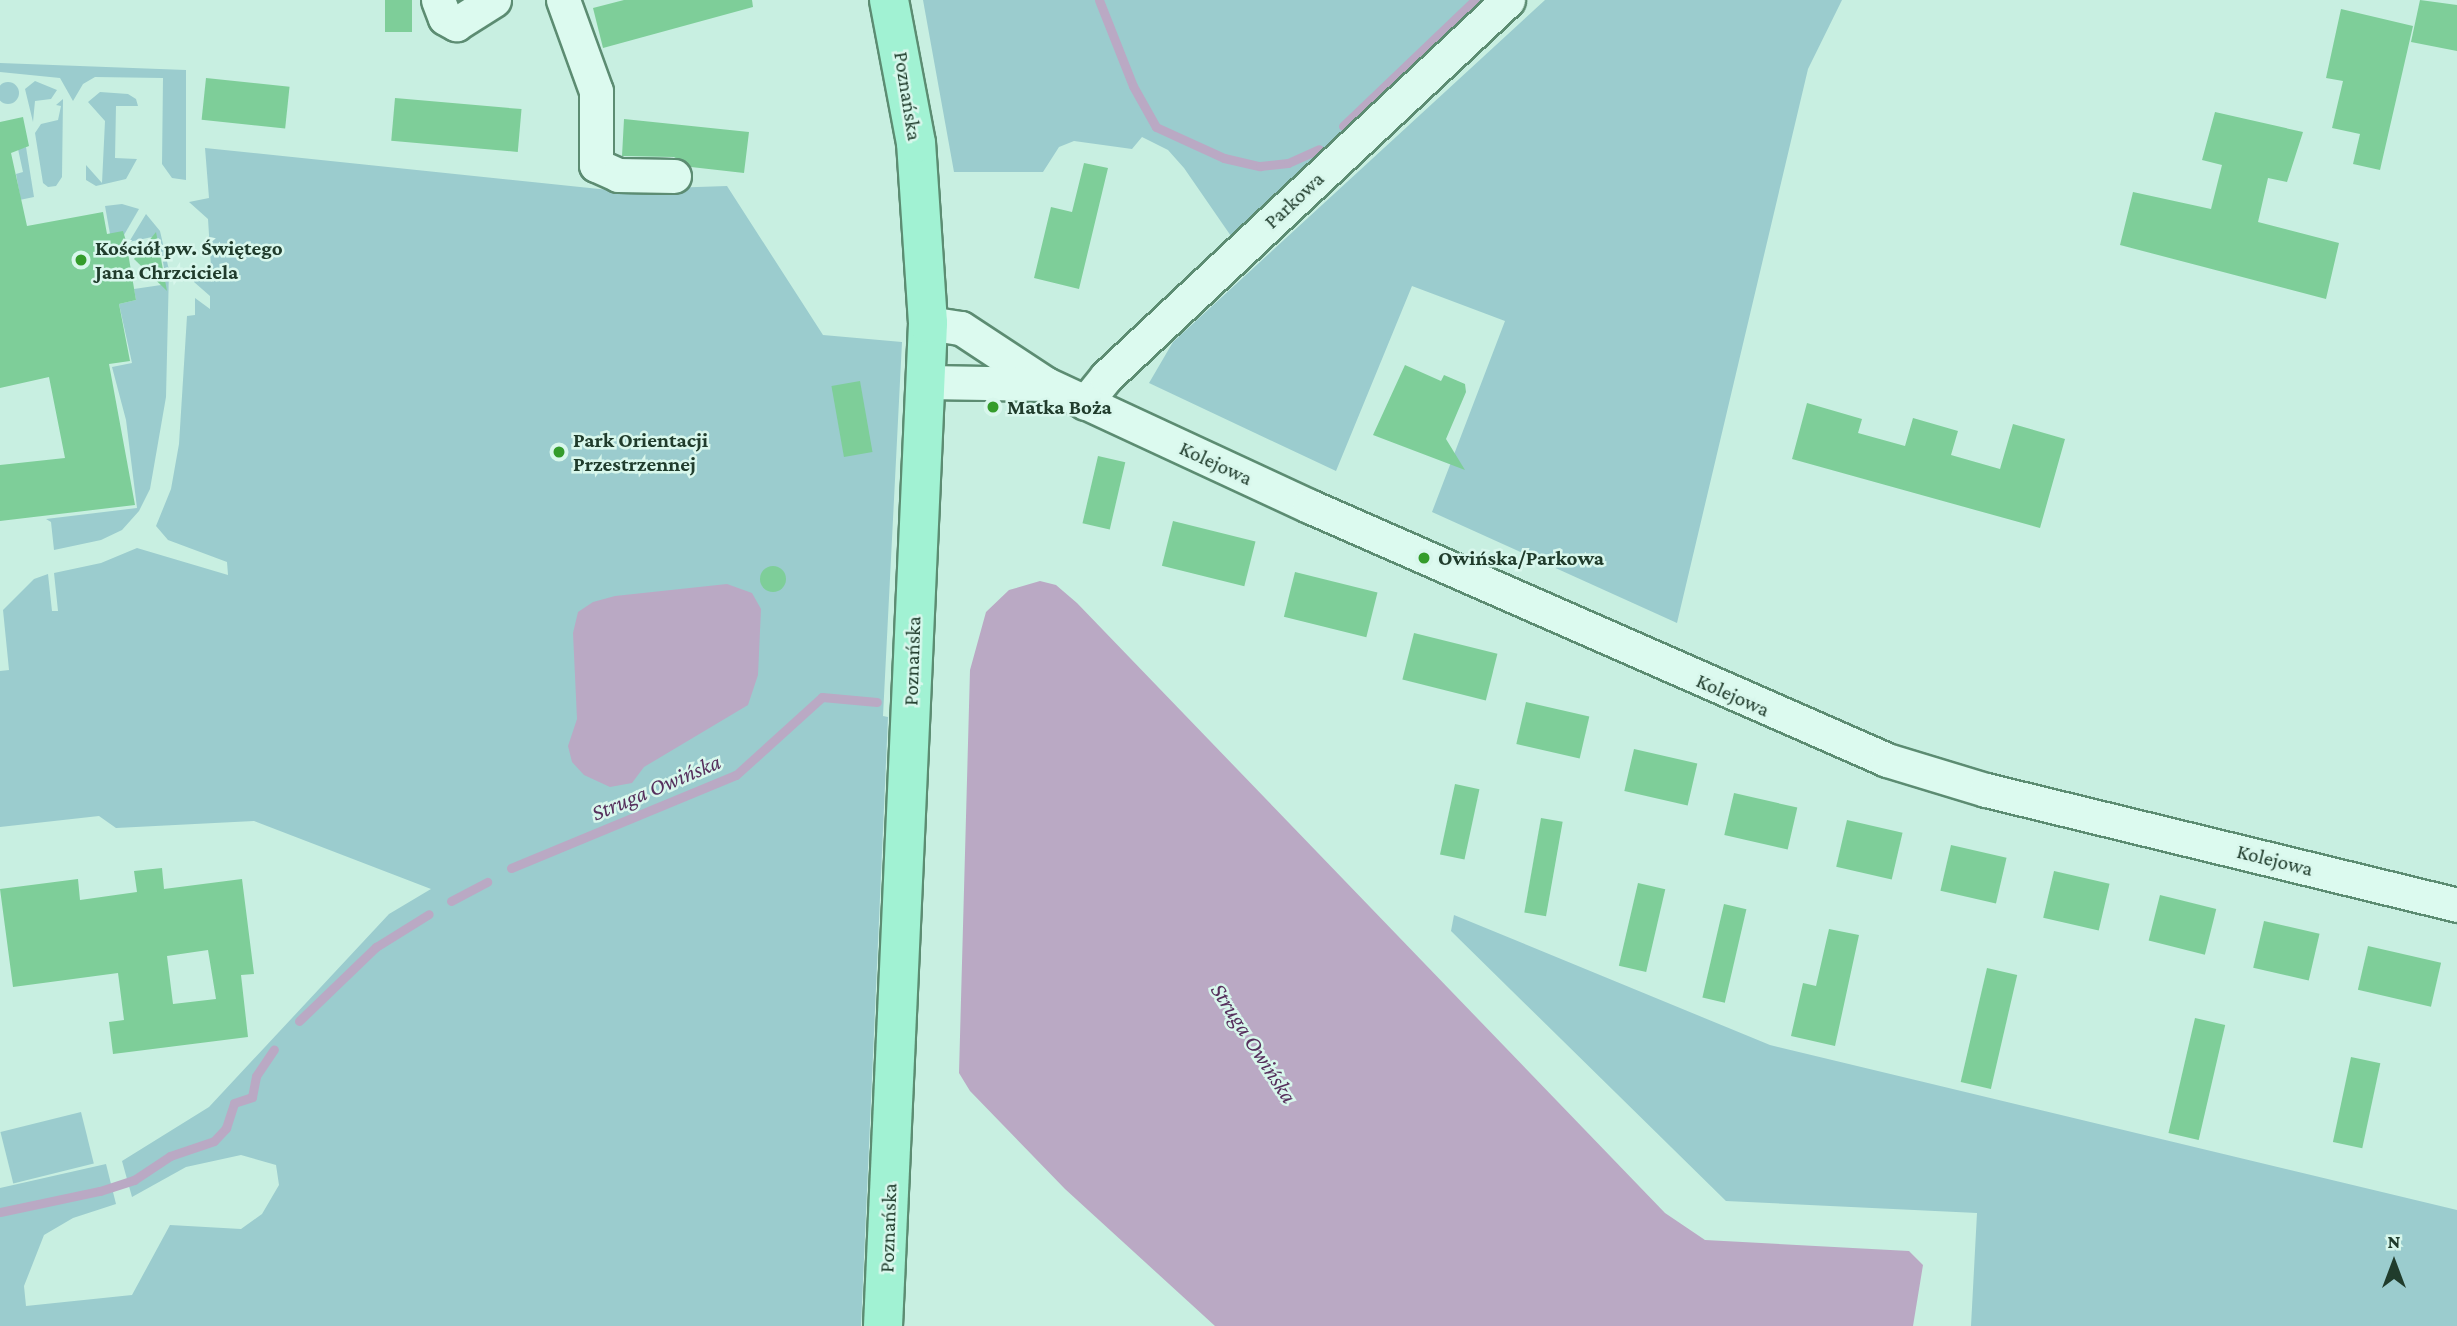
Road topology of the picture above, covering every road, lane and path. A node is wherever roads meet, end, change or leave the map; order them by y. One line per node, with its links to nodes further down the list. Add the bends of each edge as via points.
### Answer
1 (438, 0): 2 (street, via 445,18 456,24)
2 (494, 0)
3 (563, 0): 6 (street, via 596,91 596,165 618,175)
4 (888, 0): 7 (main road, Poznańska, via 916,143)
5 (1508, 0): 10 (street, Parkowa, via 1106,377)
6 (674, 176)
7 (928, 323): 8 (main road, Poznańska); 9 (street, Kolejowa, via 961,328)
8 (927, 382): 9 (street, Kolejowa); 12 (main road, Poznańska)
9 (1046, 384): 10 (street, Kolejowa)
10 (1085, 403): 11 (street, Kolejowa, via 1532,606 1887,760 1986,790)
11 (2457, 905)
12 (883, 1326)

